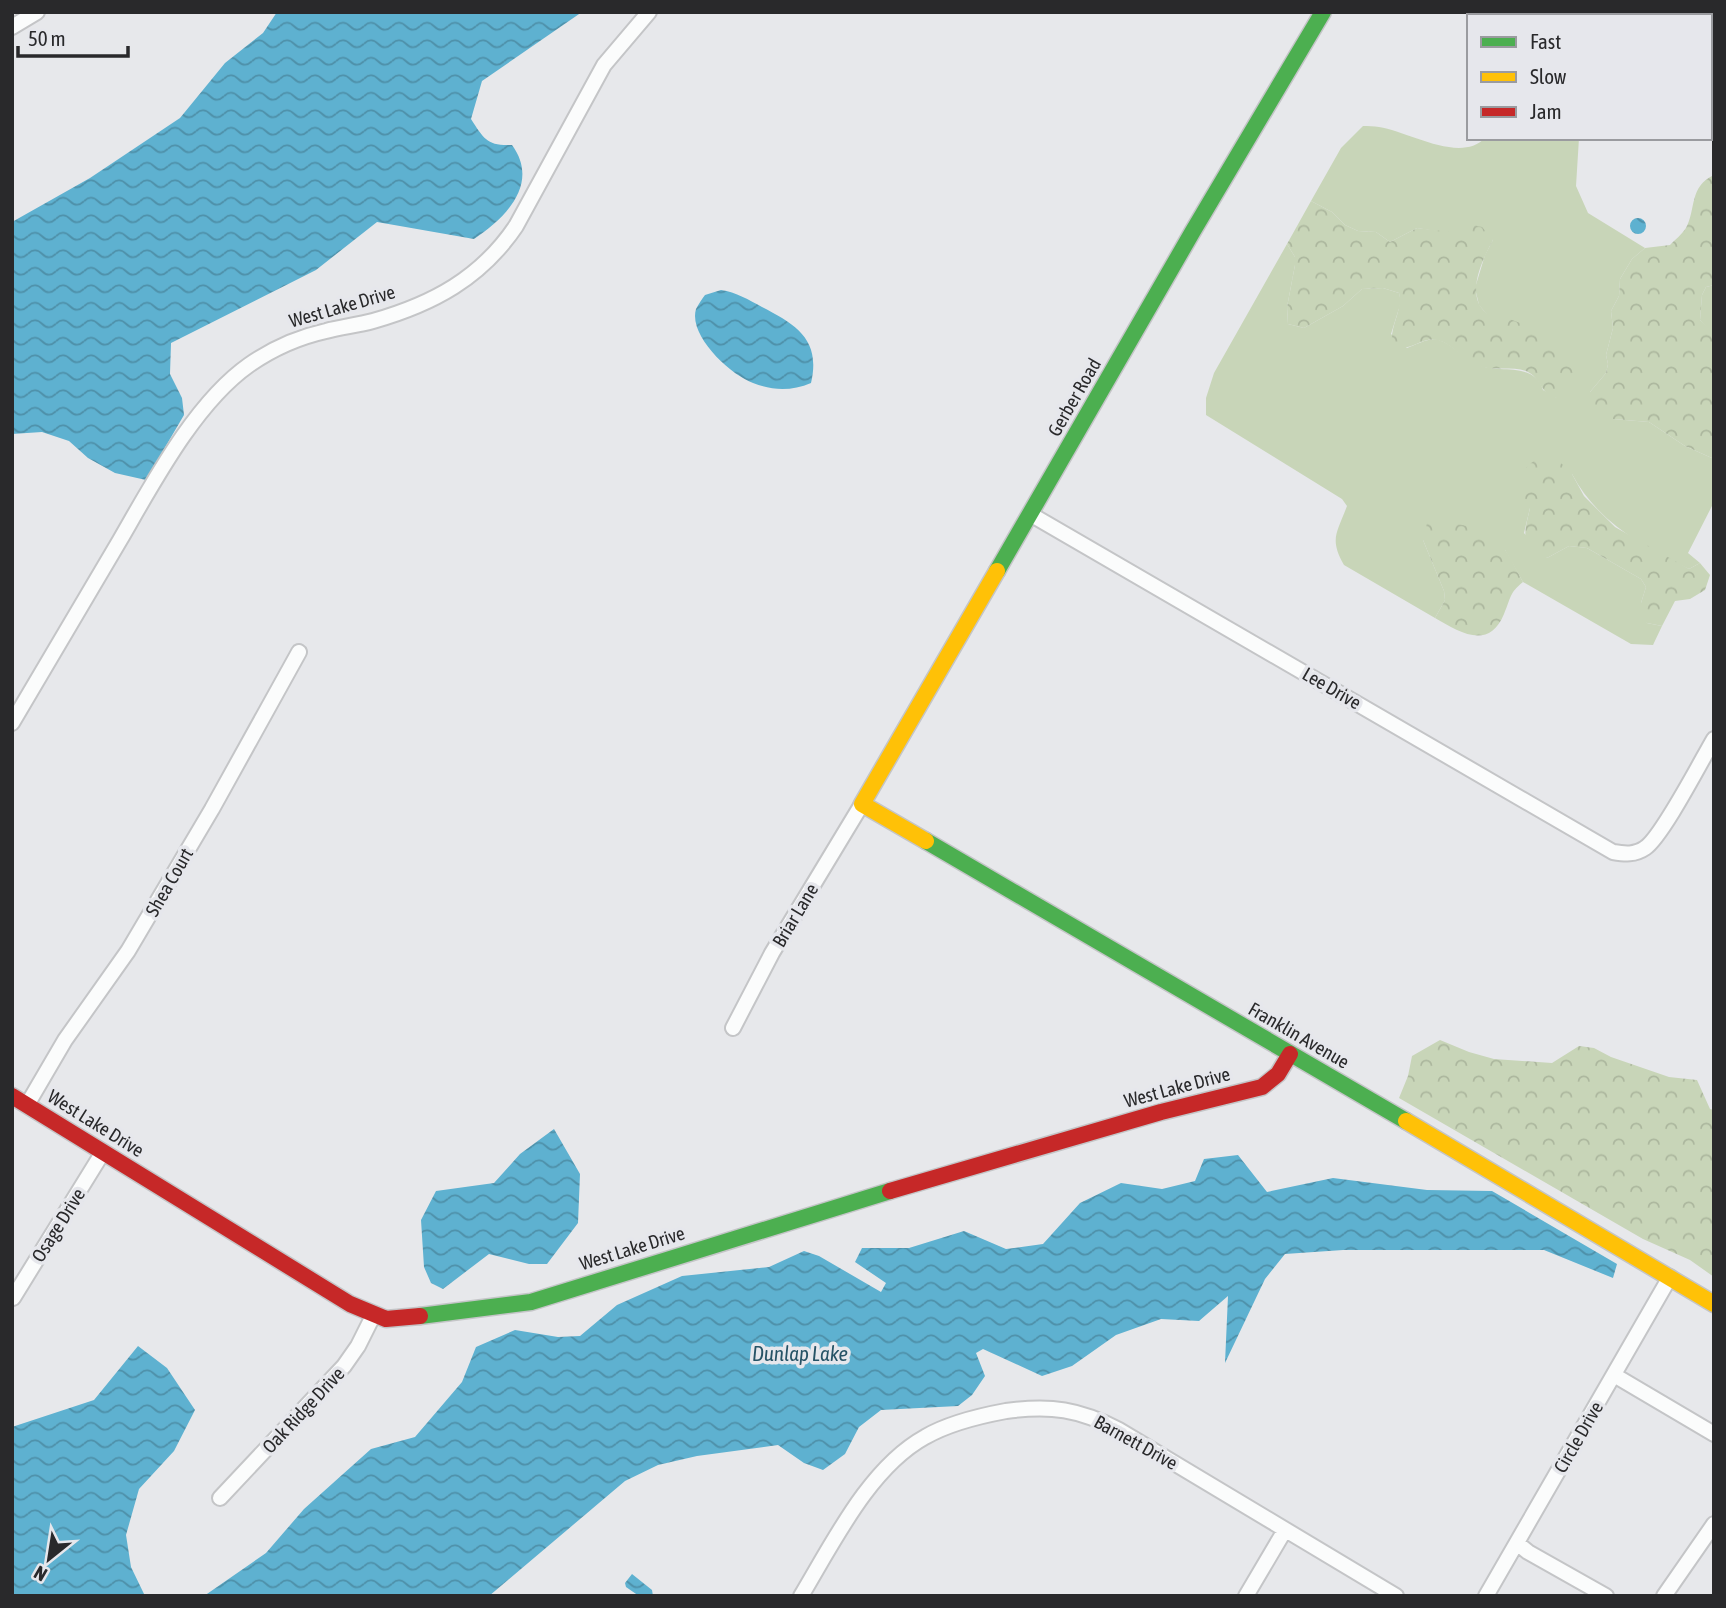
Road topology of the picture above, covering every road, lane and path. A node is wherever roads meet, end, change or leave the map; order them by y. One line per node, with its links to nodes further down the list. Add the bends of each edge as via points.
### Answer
1 (37, 12): 4 (street)
2 (649, 12): 7 (street, West Lake Drive, via 604,65 516,226 484,266 407,310 275,349 222,387 158,475)
3 (1323, 12): 5 (street, Gerber Road)
4 (12, 27)
5 (1030, 514): 8 (street, Lee Drive, via 1613,852 1636,853 1653,841); 9 (street, Gerber Road)
6 (299, 652): 13 (street, Shea Court, via 128,951 65,1040)
7 (12, 723)
8 (1714, 739)
9 (862, 804): 10 (street, Briar Lane, via 772,953); 11 (street, Franklin Avenue)
10 (733, 1028)
11 (1290, 1054): 15 (street, Franklin Avenue); 18 (street, West Lake Drive, via 1278,1074 1262,1087 952,1172 531,1301 411,1317 386,1319)
12 (12, 1096): 13 (street, West Lake Drive)
13 (27, 1105): 14 (street, West Lake Drive)
14 (103, 1152): 16 (street, Osage Drive); 18 (street, West Lake Drive)
15 (1670, 1277): 17 (street, Franklin Avenue); 19 (street, Circle Drive)
16 (13, 1298)
17 (1714, 1304)
18 (373, 1314): 21 (street, Oak Ridge Drive, via 344,1366)
19 (1614, 1375): 20 (street); 24 (street, Circle Drive)
20 (1714, 1434)
21 (220, 1498)
22 (1714, 1524): 30 (street)
23 (1285, 1530): 25 (street, Barnett Drive, via 1097,1419 1052,1408 993,1413 925,1436 904,1451 867,1490); 26 (street); 27 (street, Barnett Drive)
24 (1517, 1543): 28 (street, Circle Drive); 29 (street)
25 (801, 1596)
26 (1246, 1596)
27 (1396, 1596)
28 (1486, 1596)
29 (1606, 1596)
30 (1664, 1596)

